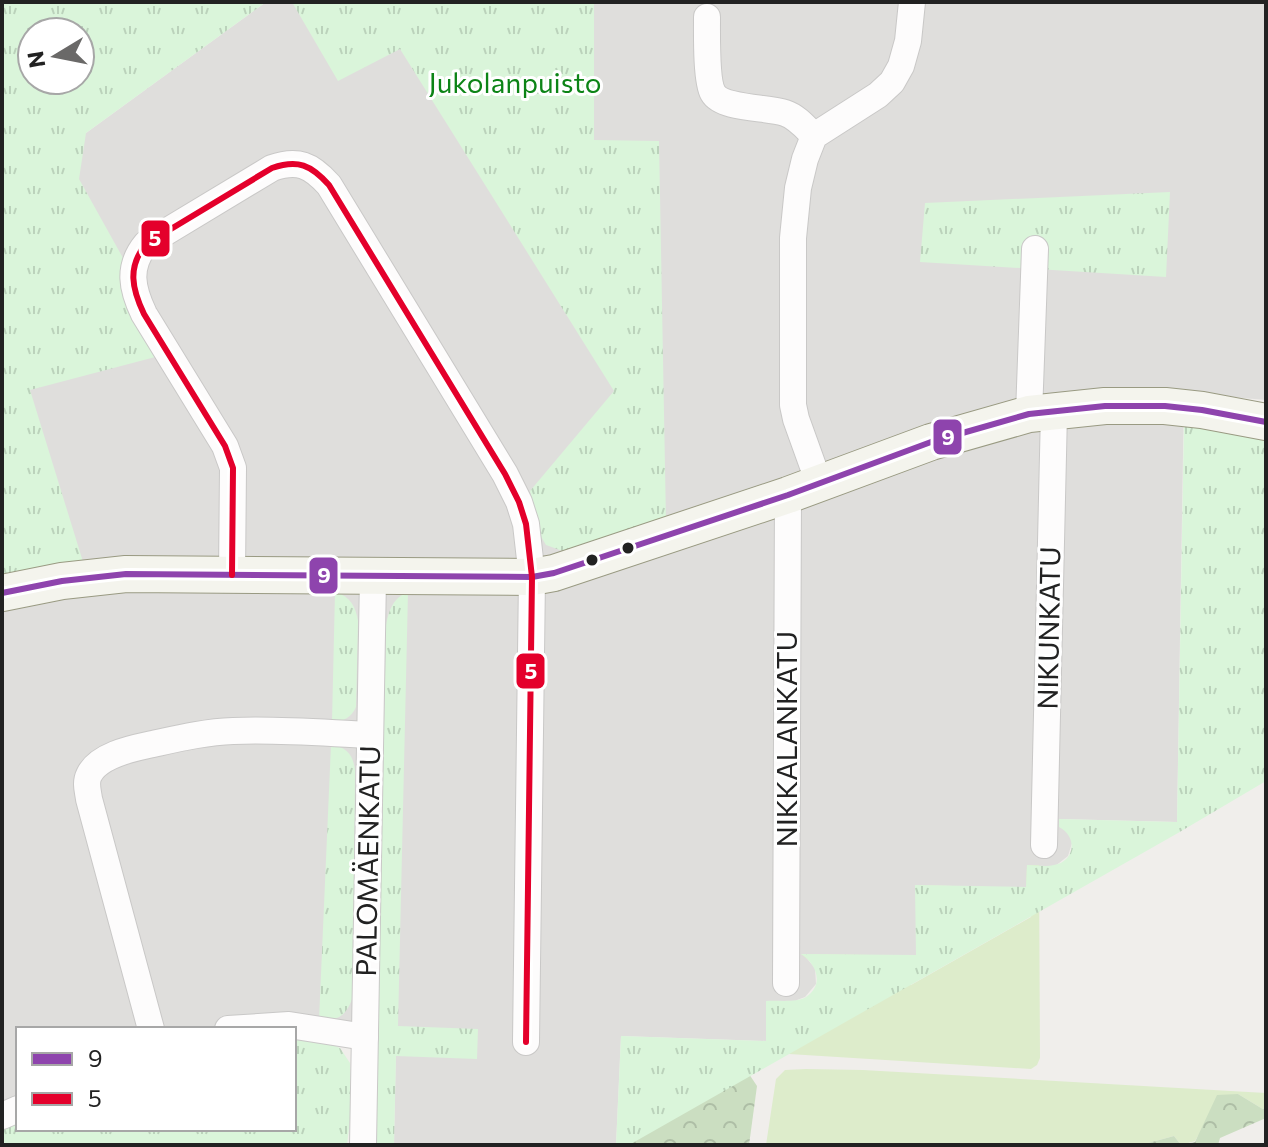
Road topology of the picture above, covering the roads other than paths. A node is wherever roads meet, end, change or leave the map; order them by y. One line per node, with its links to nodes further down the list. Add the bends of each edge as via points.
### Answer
1 (912, 2): 3 (street, via 908,41 892,82)
2 (707, 17): 3 (street, via 713,93 728,103 793,116)
3 (814, 136): 7 (street, via 798,188 793,238 792,392)
4 (1035, 249): 5 (street, NIKUNKATU)
5 (1042, 413): 6 (street, via 1165,406); 7 (street, via 931,442); 13 (street, NIKUNKATU)
6 (1266, 422)
7 (804, 489): 10 (street); 14 (street, NIKKALANKATU)
8 (232, 575): 9 (street); 10 (street, via 233,468 137,298 135,262 146,244 272,168 294,164 318,172 329,185 505,474 526,524); 11 (street, via 96,576)
9 (373, 577): 10 (street); 12 (street, PALOMÄENKATU)
10 (532, 577): 18 (street)
11 (2, 593)
12 (369, 735): 15 (street, via 193,735 112,756 90,773 89,799); 17 (street, PALOMÄENKATU)
13 (1044, 845)
14 (786, 983)
15 (150, 1027)
16 (248, 1027): 17 (street, via 289,1025)
17 (365, 1037): 19 (street, PALOMÄENKATU)
18 (526, 1042)
19 (363, 1145)

